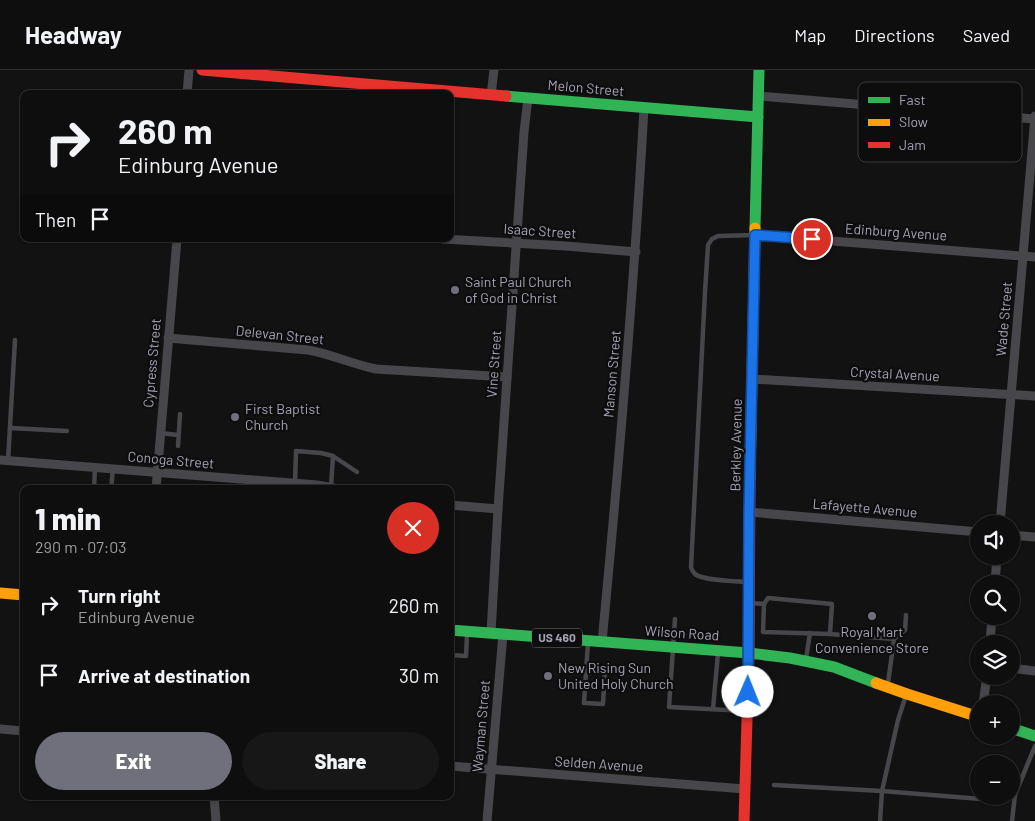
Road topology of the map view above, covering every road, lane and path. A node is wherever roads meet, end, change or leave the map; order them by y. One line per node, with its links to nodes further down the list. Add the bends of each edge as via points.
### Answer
1 (189, 70): 6 (street)
2 (202, 70): 5 (street, Melon Street)
3 (494, 70): 9 (street)
4 (759, 70): 10 (street, Berkley Avenue)
5 (287, 73): 7 (street, Melon Street)
6 (188, 90)
7 (445, 90)
8 (454, 91): 9 (street, Melon Street)
9 (491, 95): 11 (street, Melon Street)
10 (758, 96): 12 (street); 14 (street, Berkley Avenue)
11 (528, 98): 13 (street, Melon Street); 20 (street, Vine Street)
12 (858, 104)
13 (644, 108): 14 (street, Melon Street); 21 (street, Manson Street)
14 (758, 117): 17 (street, Berkley Avenue)
15 (1022, 117): 16 (street)
16 (1035, 118): 22 (street, Wade Street)
17 (755, 235): 22 (street, Edinburg Avenue); 27 (street, Berkley Avenue); 55 (lane, via 718,236 708,245 691,567 696,576)
18 (454, 240): 20 (street, Isaac Street)
19 (177, 242): 24 (street, Cypress Street)
20 (517, 243): 21 (street, Isaac Street); 26 (street, Vine Street)
21 (636, 252): 69 (street, Manson Street)
22 (1024, 256): 23 (street, Edinburg Avenue); 28 (street, Wade Street)
23 (1035, 257)
24 (168, 338): 26 (street, Delevan Street, via 308,350 376,369); 33 (street, Cypress Street)
25 (15, 340): 31 (lane)
26 (507, 377): 49 (street, Vine Street)
27 (752, 379): 28 (street, Crystal Avenue); 50 (street, Berkley Avenue)
28 (1011, 394): 29 (street, Crystal Avenue); 51 (street, Wade Street)
29 (1035, 396)
30 (180, 414): 34 (lane)
31 (10, 428): 32 (lane); 37 (lane)
32 (67, 431)
33 (160, 433): 34 (lane); 40 (street, Cypress Street)
34 (178, 435): 35 (lane)
35 (178, 446)
36 (333, 456): 41 (lane); 42 (lane, via 296,451); 47 (lane)
37 (4, 461): 38 (street, Conoga Street)
38 (95, 468): 39 (street, Conoga Street); 43 (lane)
39 (113, 469): 40 (street, Conoga Street); 44 (lane)
40 (157, 472): 42 (street, Conoga Street); 45 (street, Cypress Street)
41 (357, 472)
42 (295, 484): 46 (street, Conoga Street)
43 (94, 485)
44 (112, 485)
45 (156, 485)
46 (305, 485)
47 (335, 485)
48 (454, 505): 49 (street)
49 (498, 509): 64 (street, Vine Street)
50 (749, 512): 52 (street, Lafayette Avenue); 55 (street, Berkley Avenue)
51 (1001, 515)
52 (970, 531)
53 (1020, 536): 54 (street)
54 (1035, 537)
55 (749, 583): 58 (street, Berkley Avenue)
56 (0, 593): 57 (street)
57 (20, 595)
58 (749, 603): 59 (lane); 72 (street, Berkley Avenue)
59 (764, 604): 65 (lane, via 763,632); 66 (lane, via 768,598 832,604)
60 (906, 615): 67 (lane, via 905,630)
61 (675, 619): 70 (lane)
62 (454, 630): 63 (street, Wilson Road / US 460)
63 (468, 631): 64 (street, Wilson Road / US 460); 73 (lane, via 466,656)
64 (497, 633): 68 (street, Wilson Road / US 460); 89 (street, Wayman Street)
65 (810, 633): 66 (lane); 74 (lane)
66 (830, 634): 67 (lane)
67 (894, 639): 78 (lane)
68 (588, 641): 69 (street, Wilson Road / US 460); 75 (lane)
69 (602, 642): 70 (street, Wilson Road / US 460)
70 (672, 648): 71 (street, Wilson Road / US 460); 80 (lane, via 669,707)
71 (719, 651): 72 (street, Wilson Road / US 460); 80 (lane)
72 (749, 653): 74 (street, Wilson Road / US 460); 81 (street, Berkley Avenue)
73 (454, 655)
74 (805, 661): 78 (street, Wilson Road / US 460, via 834,667)
75 (587, 667): 75 (lane, via 584,703 603,704 605,668)
76 (1020, 669): 77 (street)
77 (1035, 670)
78 (887, 687): 79 (street, Wilson Road / US 460)
79 (907, 694): 82 (street, US 460); 92 (lane)
80 (713, 709): 81 (lane)
81 (748, 711): 91 (street, Berkley Avenue)
82 (970, 714)
83 (0, 729): 84 (street)
84 (20, 731)
85 (1020, 731): 86 (street)
86 (1035, 736)
87 (1035, 746): 99 (lane, via 1015,795)
88 (454, 766): 89 (street, Selden Avenue)
89 (491, 770): 91 (street, Selden Avenue); 96 (street, Wayman Street)
90 (774, 785): 92 (lane)
91 (745, 789): 97 (street, Berkley Avenue)
92 (882, 791): 93 (lane); 98 (lane)
93 (970, 798)
94 (214, 800): 95 (street)
95 (216, 821)
96 (487, 821)
97 (744, 821)
98 (880, 821)
99 (1012, 821)

